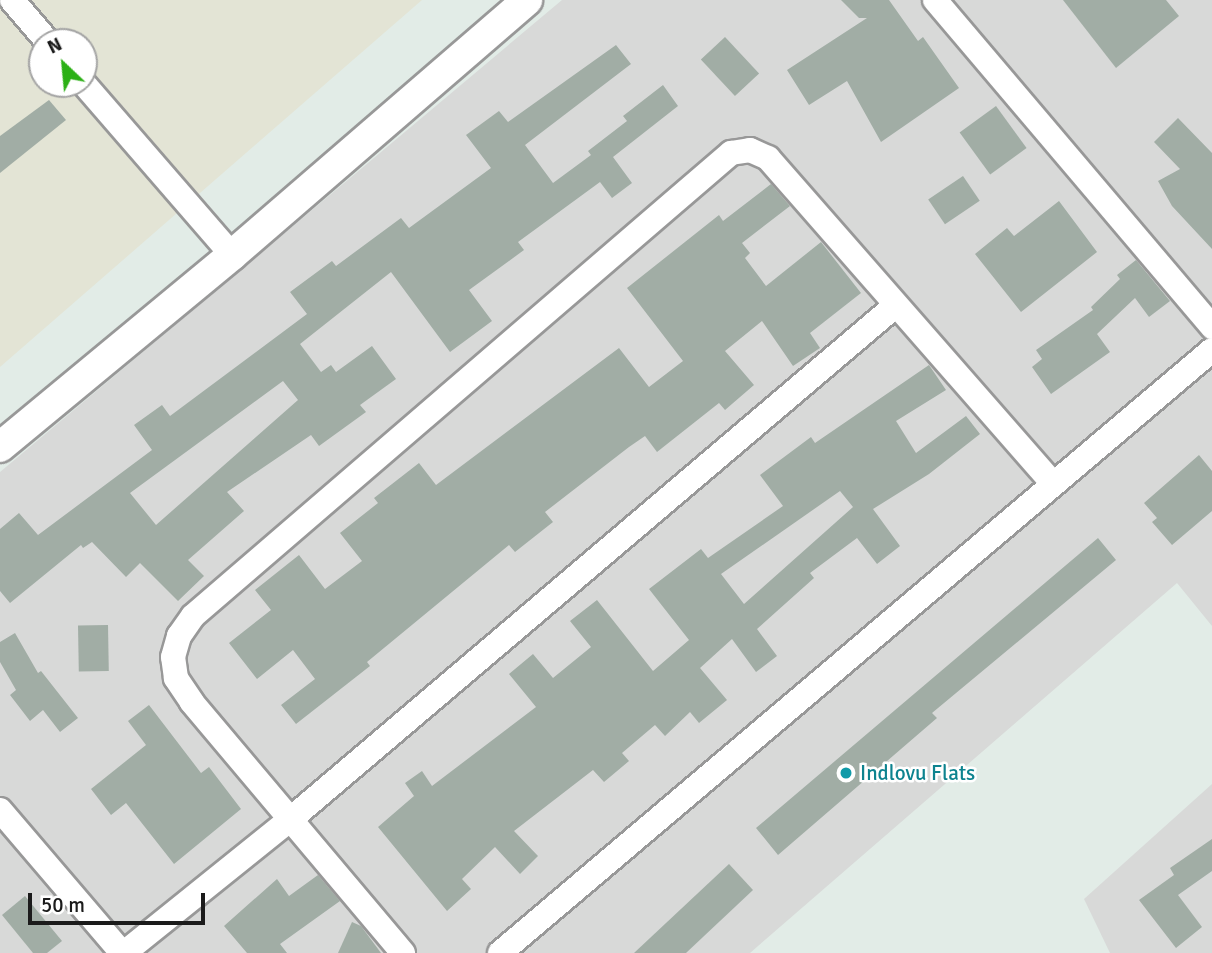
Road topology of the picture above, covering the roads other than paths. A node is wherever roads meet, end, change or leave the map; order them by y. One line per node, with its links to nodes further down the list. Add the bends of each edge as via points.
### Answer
1 (12, 0): 4 (street)
2 (527, 0): 6 (street)
3 (935, 0): 8 (street)
4 (36, 28)
5 (96, 98): 6 (street)
6 (232, 255): 10 (street)
7 (896, 305): 11 (street); 13 (street); 13 (street, via 768,158 741,149 721,161 192,615 173,657 176,678)
8 (1212, 327)
9 (1212, 350): 11 (street)
10 (0, 447)
11 (1053, 483): 16 (street)
12 (0, 810): 14 (street)
13 (292, 818): 14 (street); 15 (street)
14 (123, 953)
15 (403, 953)
16 (500, 953)

